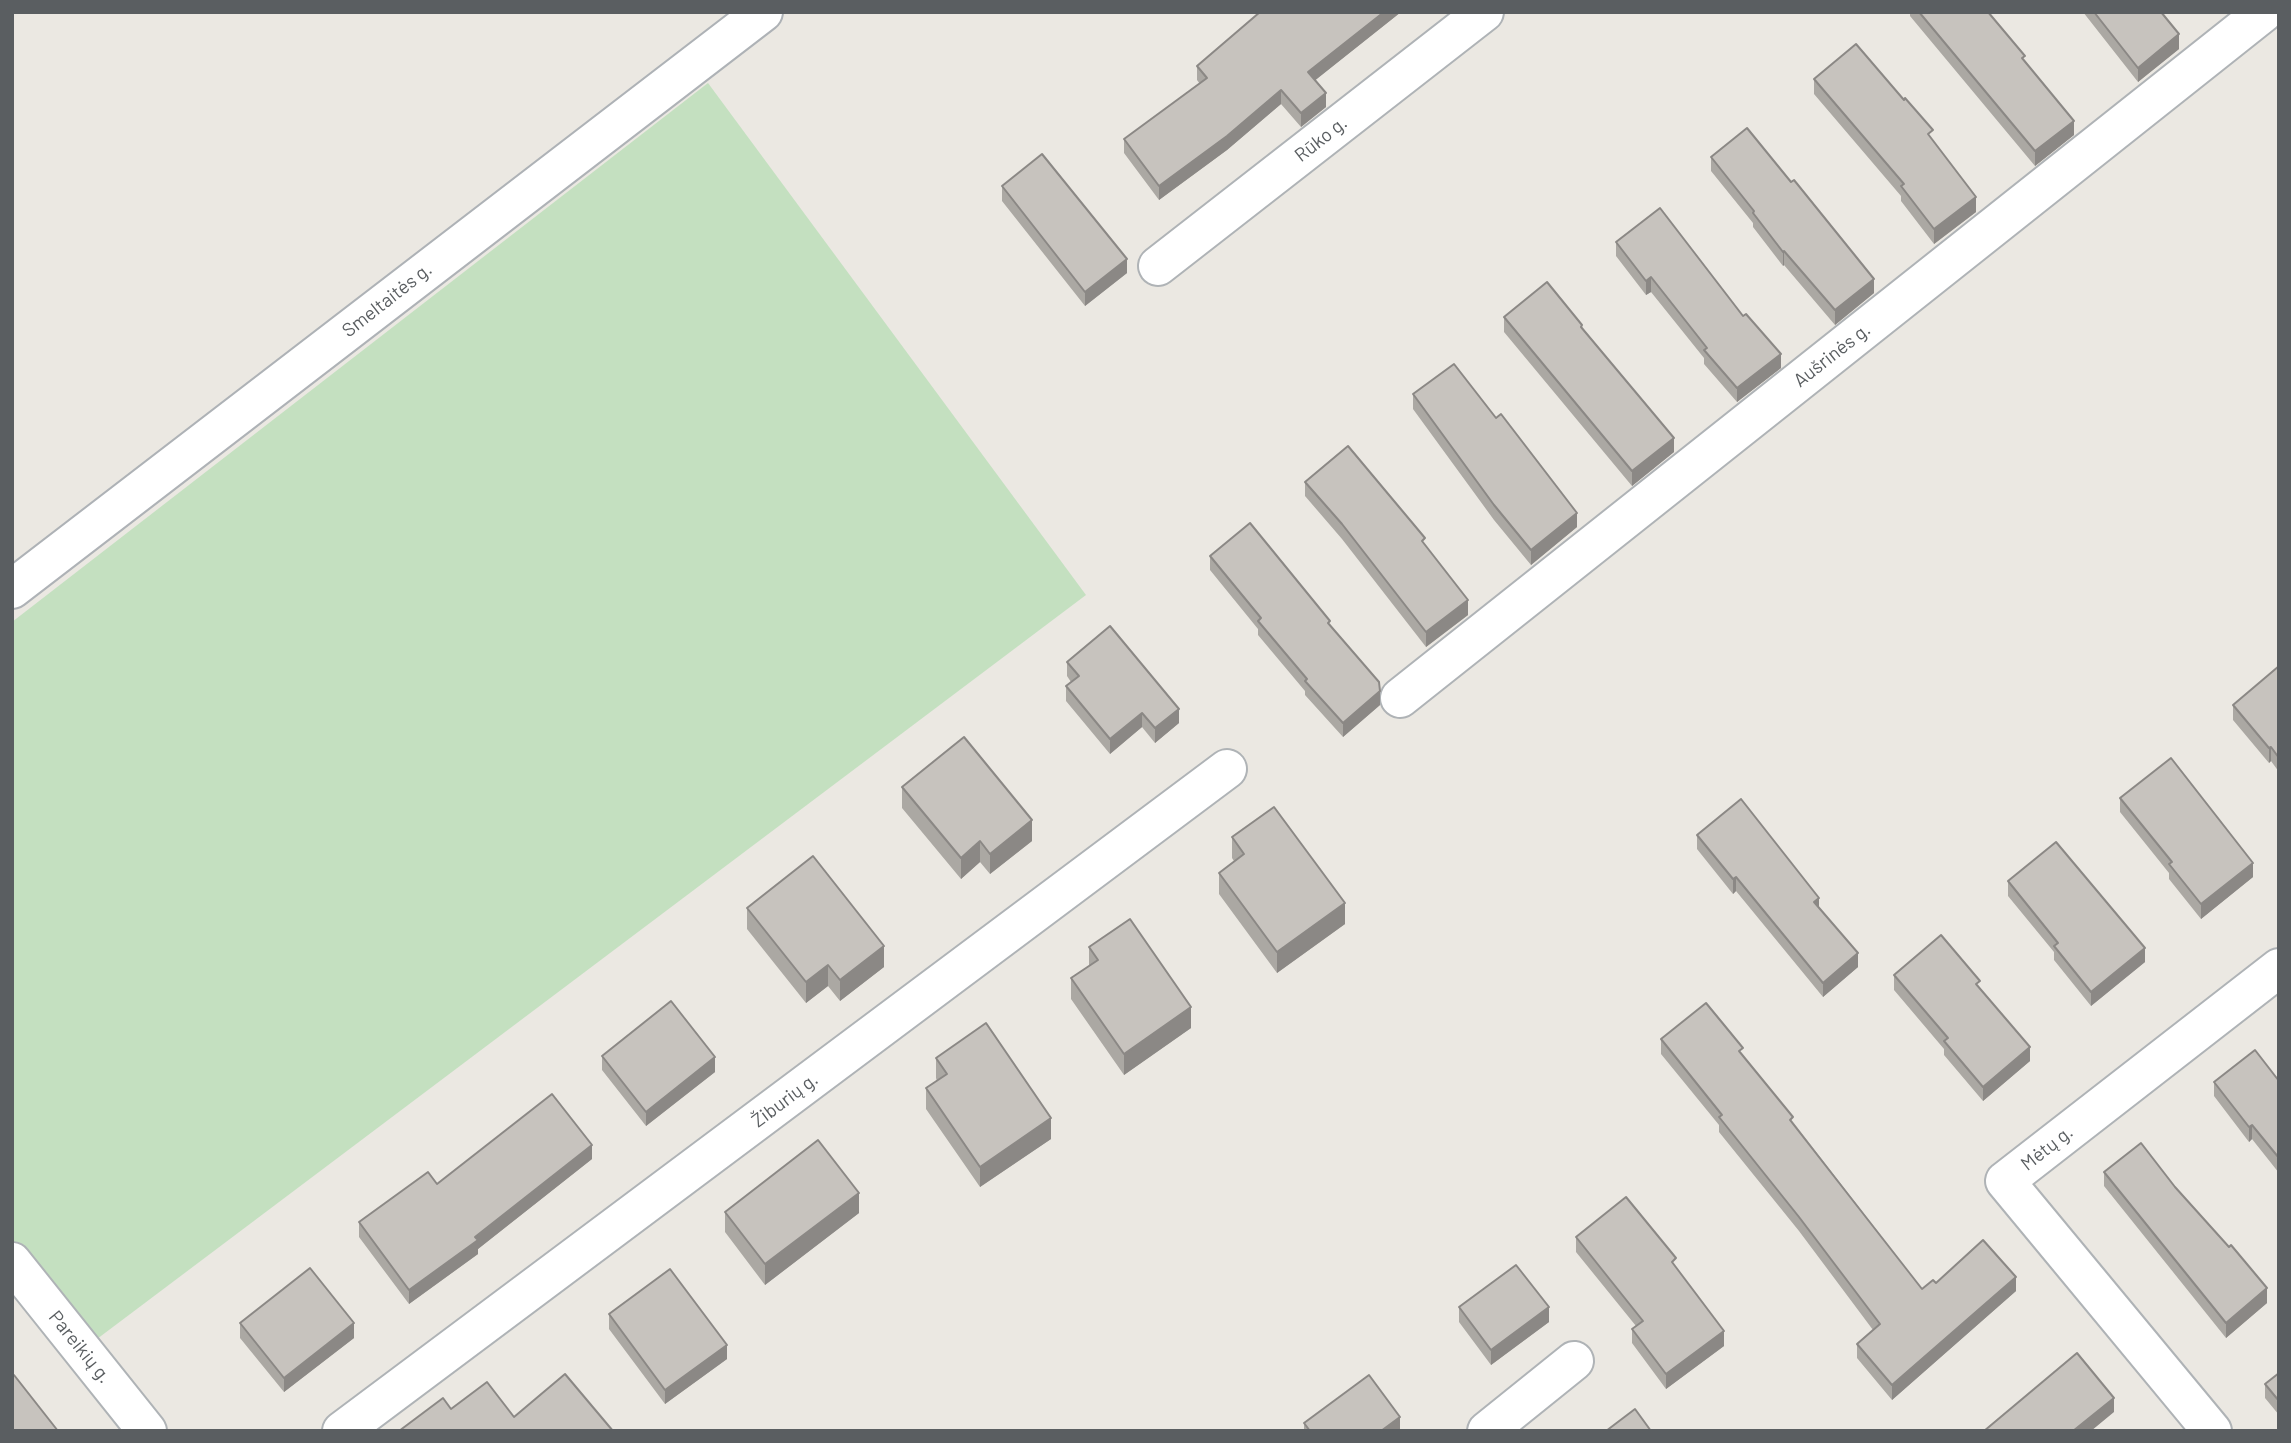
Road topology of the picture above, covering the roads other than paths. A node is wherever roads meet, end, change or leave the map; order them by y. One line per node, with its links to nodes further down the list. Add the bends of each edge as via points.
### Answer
1 (763, 12): 5 (street, Smeltaitės g.)
2 (1484, 12): 4 (street, Rūko g.)
3 (2264, 12): 6 (street, Aušrinės g.)
4 (1158, 266)
5 (12, 589)
6 (1400, 698)
7 (1227, 769): 12 (street, Žiburių g.)
8 (2279, 968): 14 (street, Mėtų g., via 2005,1181)
9 (12, 1262): 11 (street, Pareikių g.)
10 (1574, 1361): 13 (street)
11 (147, 1431)
12 (342, 1431)
13 (1487, 1431)
14 (2212, 1431)

